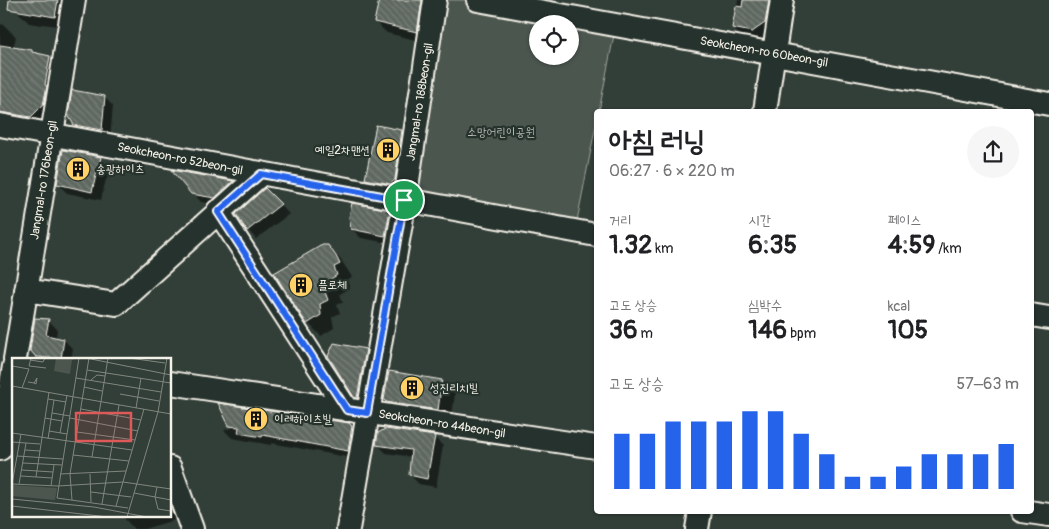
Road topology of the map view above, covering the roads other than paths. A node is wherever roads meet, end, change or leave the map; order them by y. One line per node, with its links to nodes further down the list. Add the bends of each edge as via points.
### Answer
1 (74, 0): 9 (street, Jangmal-ro 176beon-gil)
2 (435, 0): 11 (street, Jangmal-ro 188beon-gil)
3 (478, 0): 5 (street, Seokcheon-ro 60beon-gil)
4 (782, 0): 5 (street)
5 (774, 54): 6 (street, Seokcheon-ro 60beon-gil); 7 (street)
6 (1049, 104)
7 (765, 109)
8 (0, 125): 9 (street, Seokcheon-ro 52beon-gil)
9 (52, 135): 10 (street, Seokcheon-ro 52beon-gil); 14 (street, Jangmal-ro 176beon-gil)
10 (261, 174): 11 (street, Seokcheon-ro 52beon-gil); 12 (street)
11 (404, 200): 13 (street, Seokcheon-ro 52beon-gil); 20 (street, Jangmal-ro 188beon-gil)
12 (218, 212): 14 (street, via 116,304); 20 (street)
13 (594, 235)
14 (26, 290): 17 (street, Jangmal-ro 176beon-gil)
15 (1034, 316): 16 (street)
16 (1049, 318)
17 (15, 358)
18 (12, 378): 22 (street)
19 (171, 383): 20 (street, Seokcheon-ro 44beon-gil)
20 (357, 411): 21 (street, Seokcheon-ro 44beon-gil); 28 (street, Jangmal-ro 188beon-gil)
21 (594, 447)
22 (0, 449)
23 (171, 471): 27 (street)
24 (1034, 513): 26 (street)
25 (700, 514): 29 (street)
26 (1049, 515)
27 (192, 529)
28 (348, 529)
29 (698, 529)

